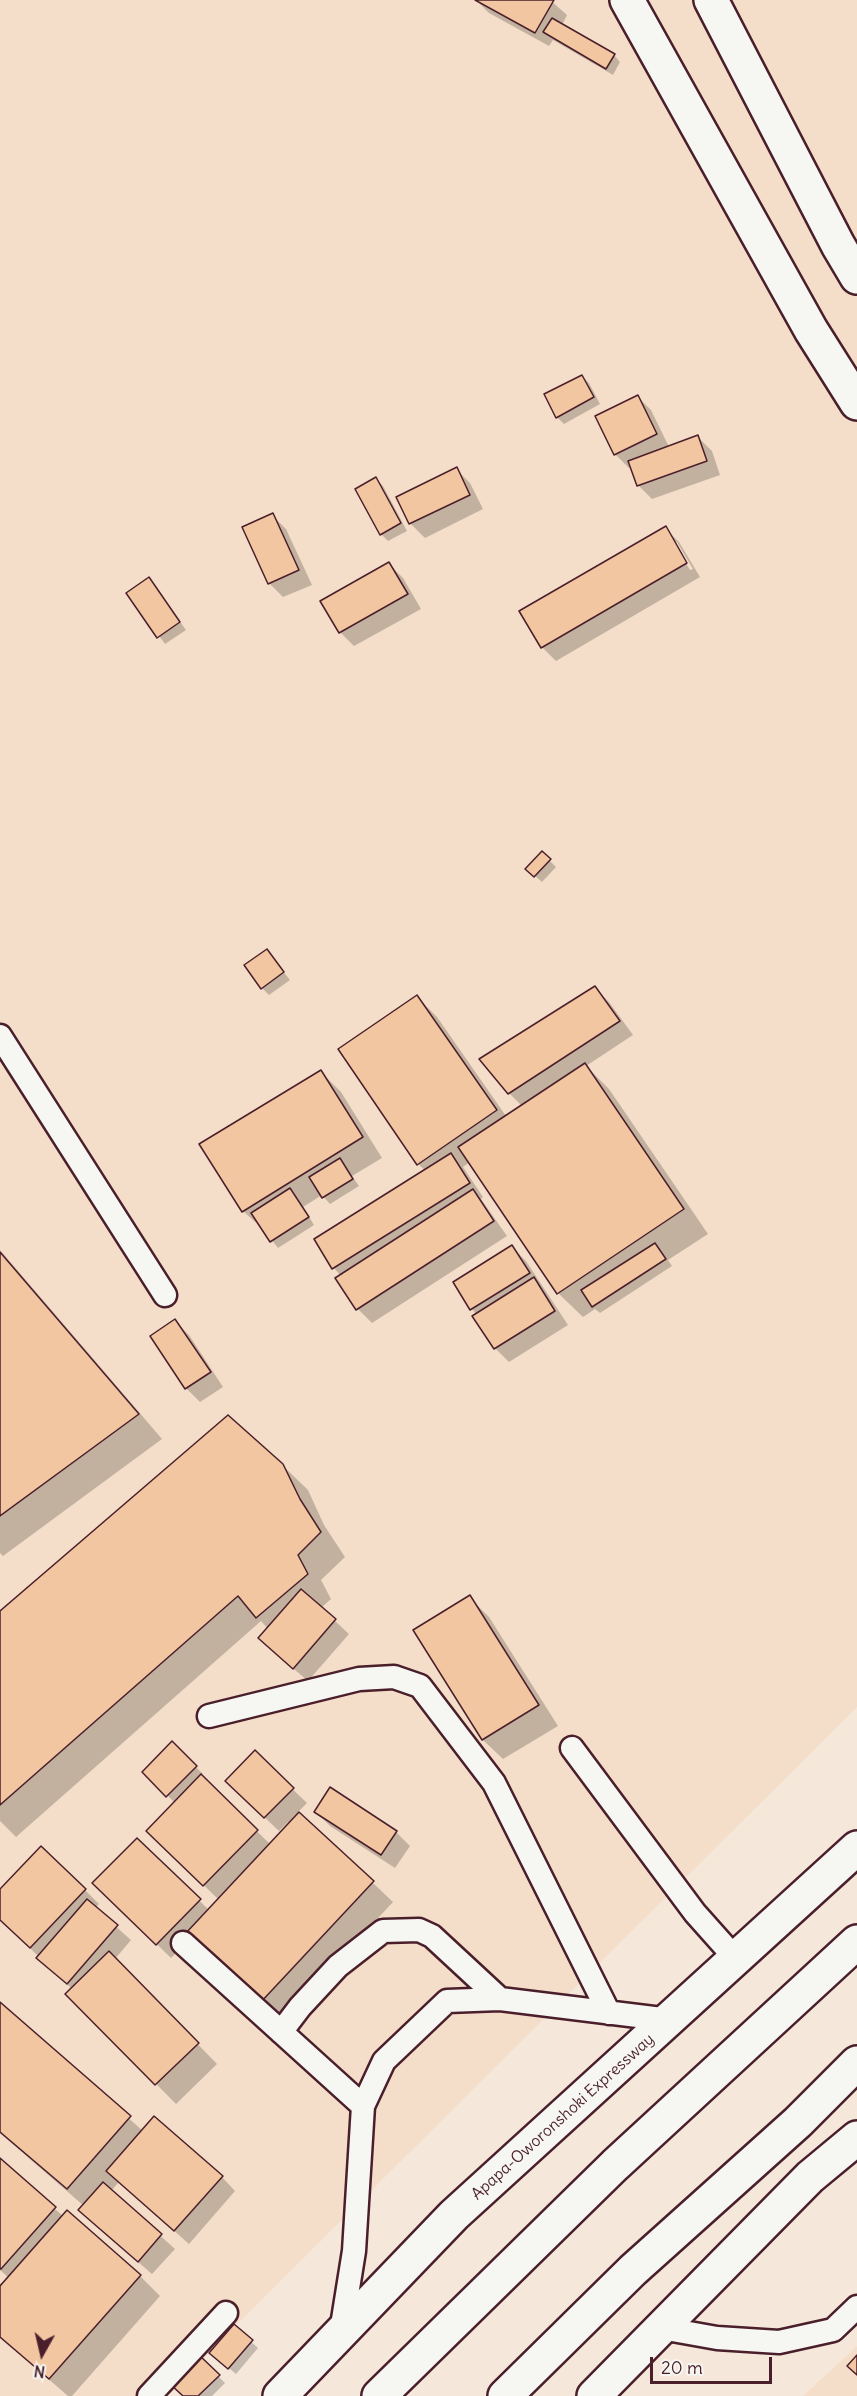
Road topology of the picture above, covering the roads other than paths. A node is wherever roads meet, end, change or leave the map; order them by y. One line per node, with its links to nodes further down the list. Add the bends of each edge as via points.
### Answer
1 (627, 0): 4 (main road, via 811,330)
2 (711, 0): 3 (main road)
3 (857, 277)
4 (857, 403)
5 (0, 1036): 6 (lane)
6 (165, 1295)
7 (209, 1716): 16 (lane, via 358,1678 394,1677 420,1686 494,1783)
8 (572, 1748): 14 (lane, via 695,1913)
9 (857, 1826): 11 (main road)
10 (857, 1848): 11 (main road, Apapa-Oworonshoki Expressway)
11 (821, 1881): 14 (main road, Apapa-Oworonshoki Expressway)
12 (857, 1942): 28 (main road, via 615,2165)
13 (183, 1943): 18 (lane)
14 (736, 1959): 17 (main road, Apapa-Oworonshoki Expressway)
15 (500, 1999): 16 (lane); 18 (lane, via 432,1936 419,1930 383,1931 338,1966); 20 (lane, via 447,2001 384,2061)
16 (609, 2013): 17 (lane)
17 (670, 2020): 25 (main road, Apapa-Oworonshoki Expressway, via 454,2215)
18 (281, 2032): 20 (lane)
19 (857, 2063): 29 (main road, via 798,2122 633,2270)
20 (363, 2106): 25 (lane, via 354,2251)
21 (857, 2138): 24 (main road, via 810,2177)
22 (857, 2307): 24 (lane, via 833,2330 779,2342 717,2338)
23 (225, 2313): 26 (lane)
24 (661, 2328): 30 (main road)
25 (341, 2332): 27 (main road, Apapa-Oworonshoki Expressway)
26 (149, 2396)
27 (280, 2396)
28 (379, 2396)
29 (505, 2396)
30 (594, 2396)

